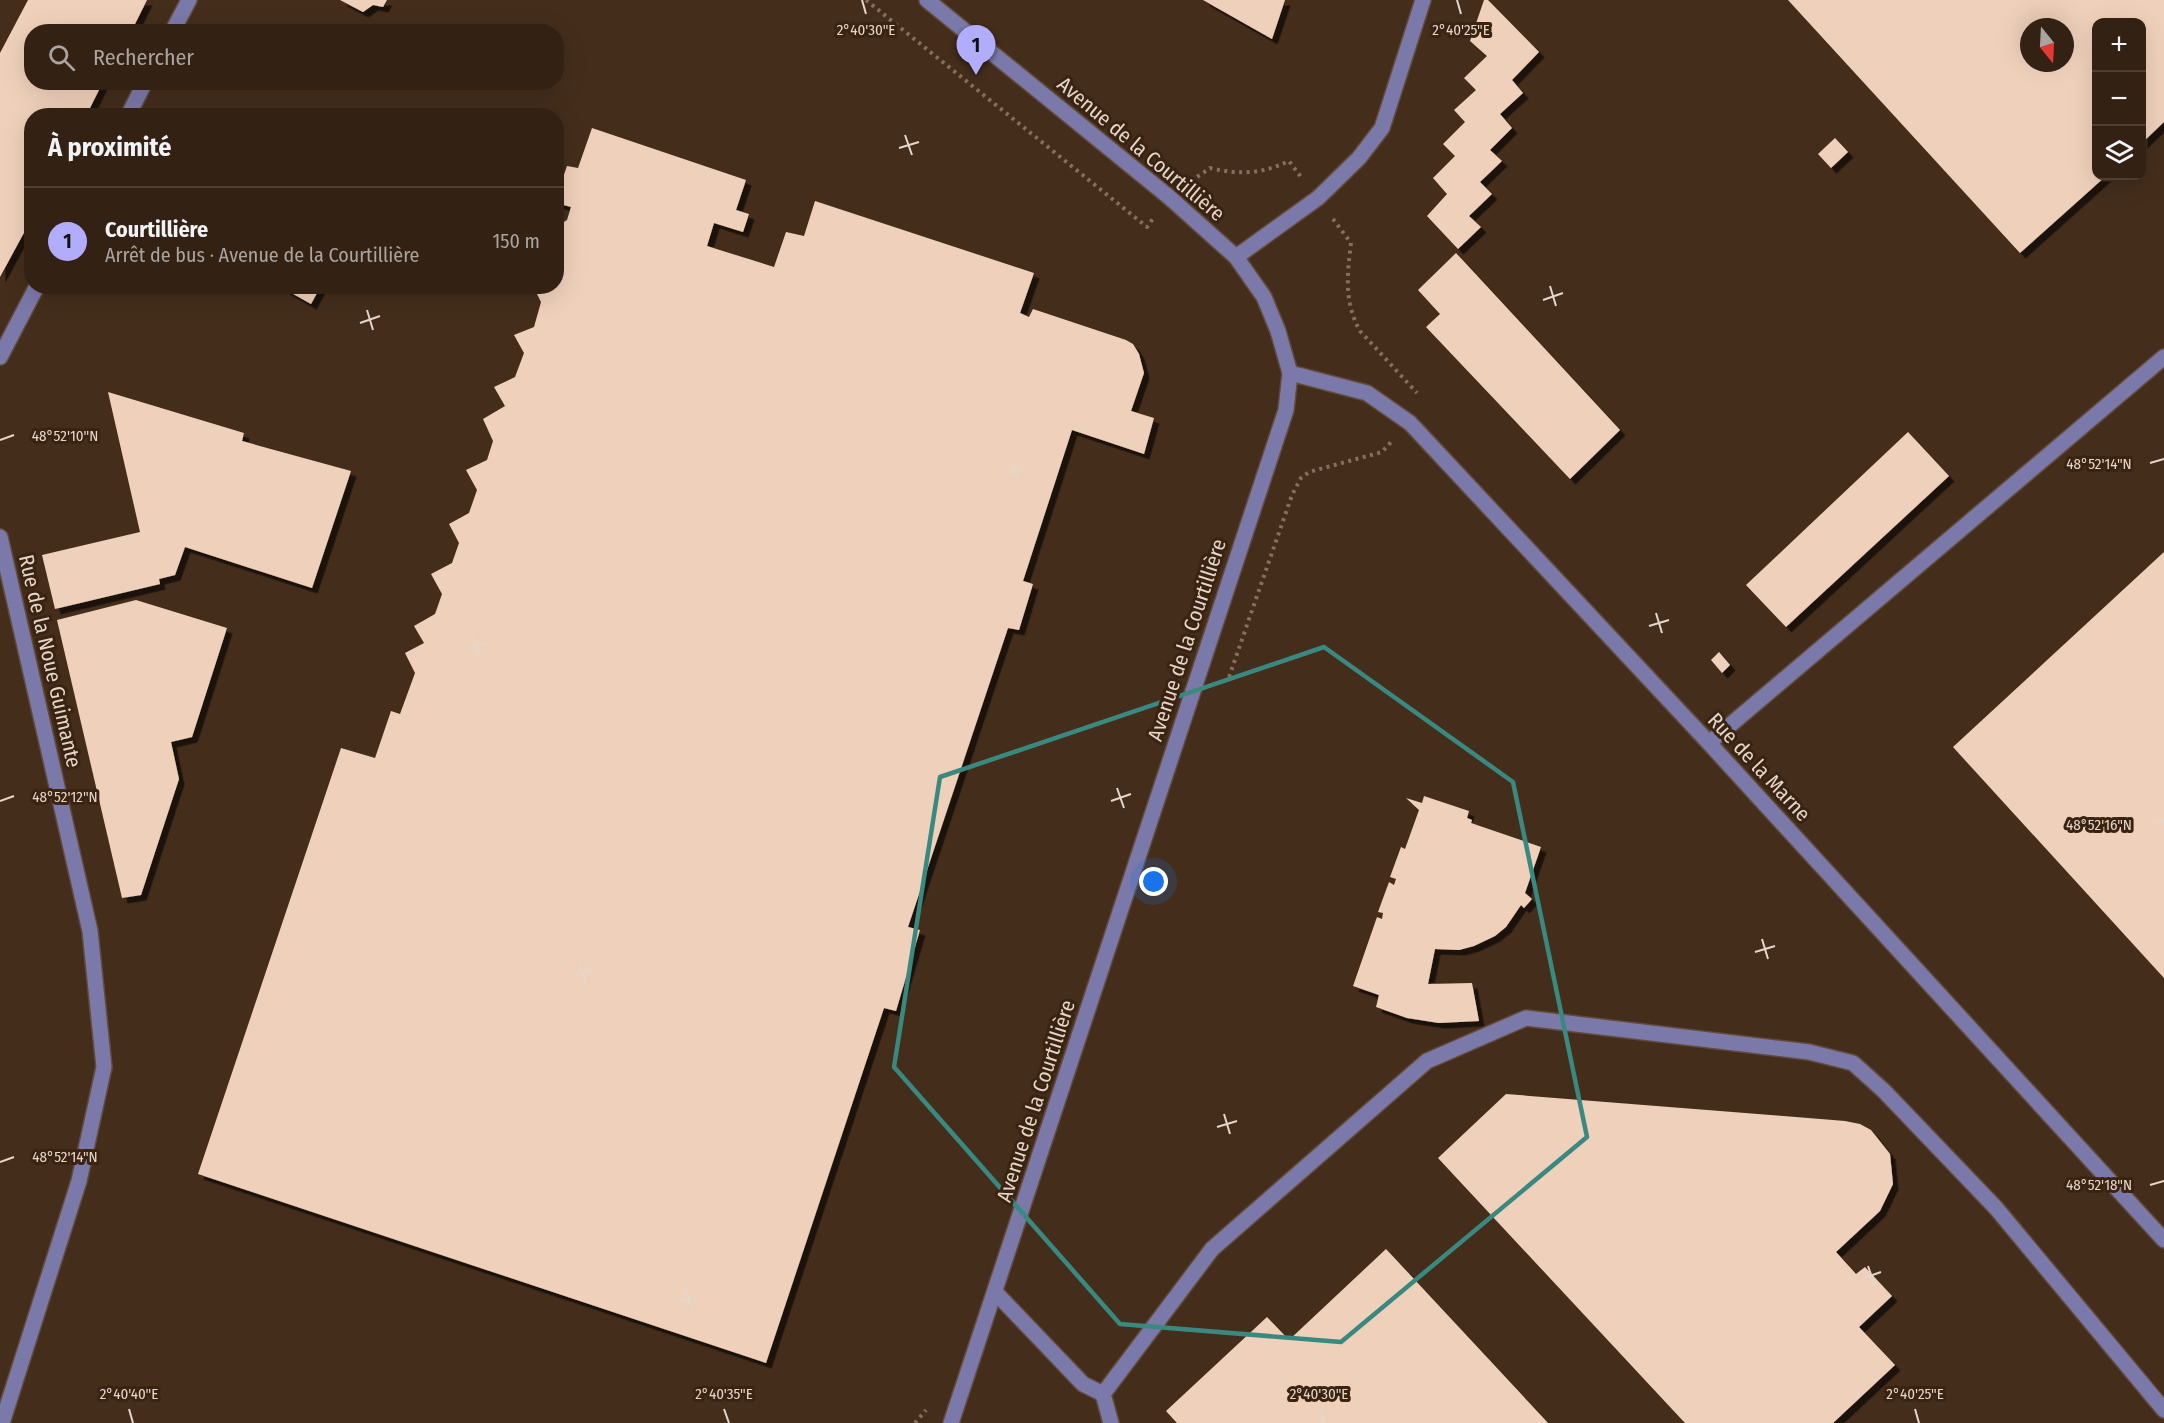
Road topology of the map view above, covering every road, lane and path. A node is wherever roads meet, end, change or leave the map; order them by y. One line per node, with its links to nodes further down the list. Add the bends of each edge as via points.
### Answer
1 (189, 0): 4 (street)
2 (927, 0): 7 (street, Avenue de la Courtillière, via 1169,197)
3 (1423, 0): 7 (street, via 1382,128 1359,158 1318,198)
4 (176, 24)
5 (141, 90): 6 (street)
6 (132, 108)
7 (1236, 257): 11 (street, Avenue de la Courtillière, via 1264,297)
8 (33, 294): 9 (street)
9 (0, 357)
10 (2164, 357): 15 (street)
11 (1290, 373): 12 (street, Rue de la Marne, via 1367,393); 17 (street, Avenue de la Courtillière, via 1286,410)
12 (1410, 423): 14 (path, via 1382,452 1309,472 1301,478); 15 (street, Rue de la Marne)
13 (0, 537): 20 (street, Rue de la Noue Guimante, via 90,931 104,1067 79,1181)
14 (1226, 686)
15 (1709, 743): 16 (street, Rue de la Marne)
16 (2164, 1240)
17 (995, 1292): 18 (street, via 1083,1384); 21 (street, Avenue de la Courtillière)
18 (1103, 1394): 19 (street, via 1212,1249 1427,1061 1526,1018 1809,1053 1853,1064 1884,1090 1996,1208); 22 (street)
19 (2164, 1410)
20 (2, 1423)
21 (951, 1423)
22 (1111, 1423)

